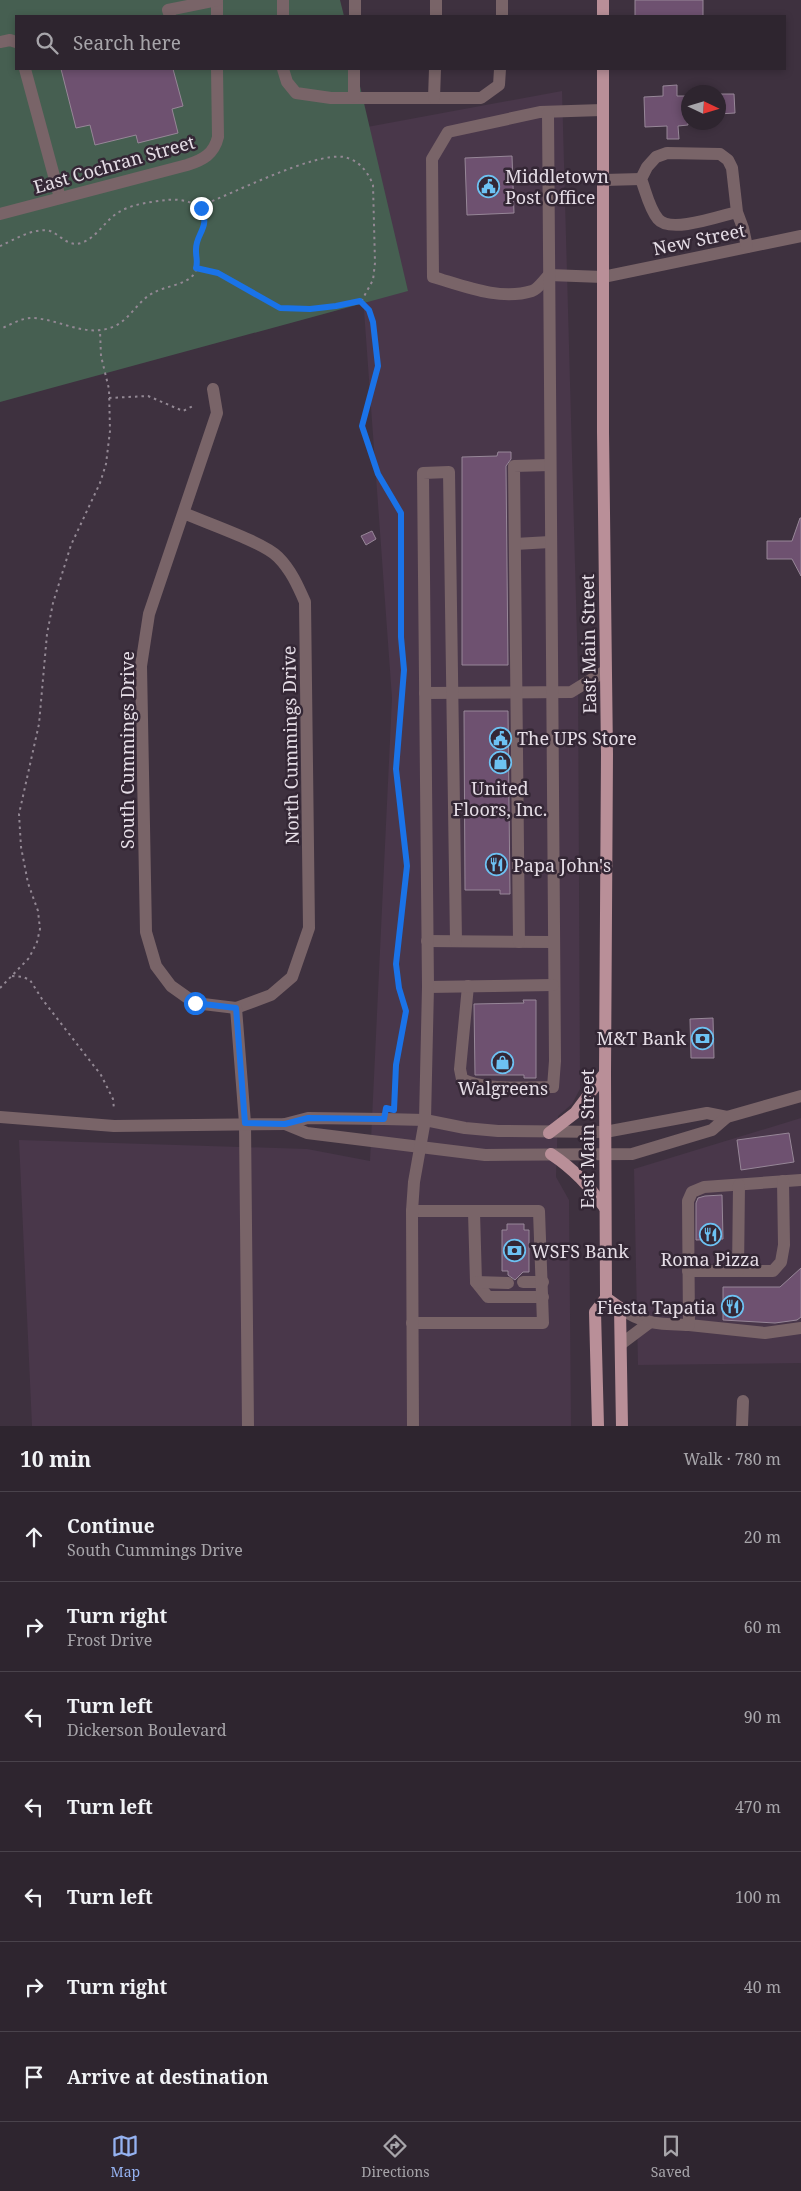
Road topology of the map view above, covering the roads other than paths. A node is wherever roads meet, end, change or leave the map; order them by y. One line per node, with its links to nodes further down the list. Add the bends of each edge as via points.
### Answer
1 (217, 0): 7 (street); 8 (street)
2 (283, 0): 9 (street)
3 (355, 0): 10 (street)
4 (436, 0): 11 (street)
5 (502, 0): 12 (street)
6 (603, 0): 13 (main road)
7 (168, 9)
8 (217, 15)
9 (283, 15)
10 (355, 15)
11 (436, 15)
12 (502, 15)
13 (603, 15)
14 (0, 42): 15 (street)
15 (15, 42)
16 (25, 70): 29 (street)
17 (217, 70): 29 (street, East Cochran Street, via 218,137 216,145 204,159)
18 (283, 70): 23 (street, via 286,82 296,93)
19 (354, 70): 23 (street)
20 (435, 70): 24 (street)
21 (500, 70): 24 (street, via 499,86 481,98)
22 (603, 70): 25 (main road, East Main Street)
23 (354, 98): 24 (street)
24 (434, 98)
25 (602, 110): 26 (street); 28 (main road, East Main Street)
26 (548, 112): 34 (street); 34 (street, via 448,132 432,160 432,189 433,277 496,294 534,290)
27 (641, 179): 28 (street); 30 (street, via 658,220 667,225 682,226); 30 (street, via 656,157 667,153 720,154 732,168)
28 (604, 180): 35 (main road, East Main Street)
29 (60, 198): 31 (street, East Cochran Street)
30 (737, 212): 33 (street)
31 (0, 214)
32 (801, 236): 33 (street, New Street)
33 (747, 247): 35 (street, New Street)
34 (549, 275): 35 (street, New Street); 37 (street)
35 (603, 277): 41 (main road, East Main Street)
36 (213, 389): 38 (street, South Cummings Drive, via 217,413)
37 (550, 465): 39 (street); 40 (street, via 514,466)
38 (184, 514): 53 (street, South Cummings Drive, via 149,614 141,666 146,932 156,966 171,986 195,1003); 53 (street, North Cummings Drive, via 277,555 292,574 306,602 309,928 292,977 271,995)
39 (550, 542): 40 (street); 45 (street)
40 (515, 544): 44 (street)
41 (606, 671): 45 (street, via 570,692); 54 (main road, East Main Street)
42 (425, 693): 43 (street); 43 (street, via 423,473 450,472); 46 (street)
43 (453, 693): 44 (street); 47 (street)
44 (516, 693): 45 (street); 48 (street)
45 (551, 693): 49 (street)
46 (427, 941): 47 (street); 52 (street)
47 (456, 941): 48 (street)
48 (519, 942): 49 (street)
49 (553, 942): 50 (street)
50 (553, 984): 51 (street); 51 (street, via 553,1087 490,1086 462,1079 460,1070)
51 (468, 986): 52 (street)
52 (428, 987): 58 (street)
53 (236, 1008): 59 (street)
54 (604, 1073): 61 (main road, East Main Street); 62 (main road, via 575,1113)
55 (801, 1096): 57 (street)
56 (0, 1117): 59 (street, via 114,1126)
57 (727, 1117): 61 (street, via 708,1113); 65 (street, via 712,1130 632,1154)
58 (425, 1120): 60 (street, via 308,1118); 62 (street, via 464,1128); 63 (street)
59 (245, 1123): 60 (street); 87 (street)
60 (285, 1124): 63 (street, via 307,1133)
61 (604, 1132): 62 (street); 65 (main road, East Main Street)
62 (549, 1133)
63 (421, 1146): 64 (street, via 485,1155); 70 (street)
64 (551, 1154): 65 (street); 69 (main road, via 572,1168)
65 (604, 1155): 69 (main road, East Main Street)
66 (801, 1180): 67 (street)
67 (783, 1181): 68 (street); 73 (street, via 784,1244 780,1262 773,1271)
68 (739, 1185): 72 (street, via 704,1187 692,1192 688,1201); 73 (street)
69 (605, 1208): 79 (main road, East Main Street)
70 (412, 1212): 71 (street); 81 (street)
71 (474, 1212): 74 (street); 77 (street, via 539,1211)
72 (688, 1270): 73 (street); 83 (street)
73 (738, 1271)
74 (476, 1282): 75 (street); 78 (street, via 488,1298)
75 (508, 1282)
76 (523, 1282): 77 (street)
77 (543, 1282): 78 (street)
78 (543, 1297): 81 (street, via 543,1323)
79 (606, 1298): 80 (main road); 89 (main road, East Main Street, via 595,1312)
80 (620, 1308): 82 (street); 85 (main road)
81 (412, 1323): 88 (street)
82 (649, 1323): 83 (street); 85 (street)
83 (689, 1325): 84 (street, via 765,1333)
84 (801, 1328)
85 (621, 1344): 90 (main road)
86 (743, 1401): 91 (street)
87 (248, 1426)
88 (413, 1426)
89 (598, 1426)
90 (622, 1426)
91 (742, 1426)

